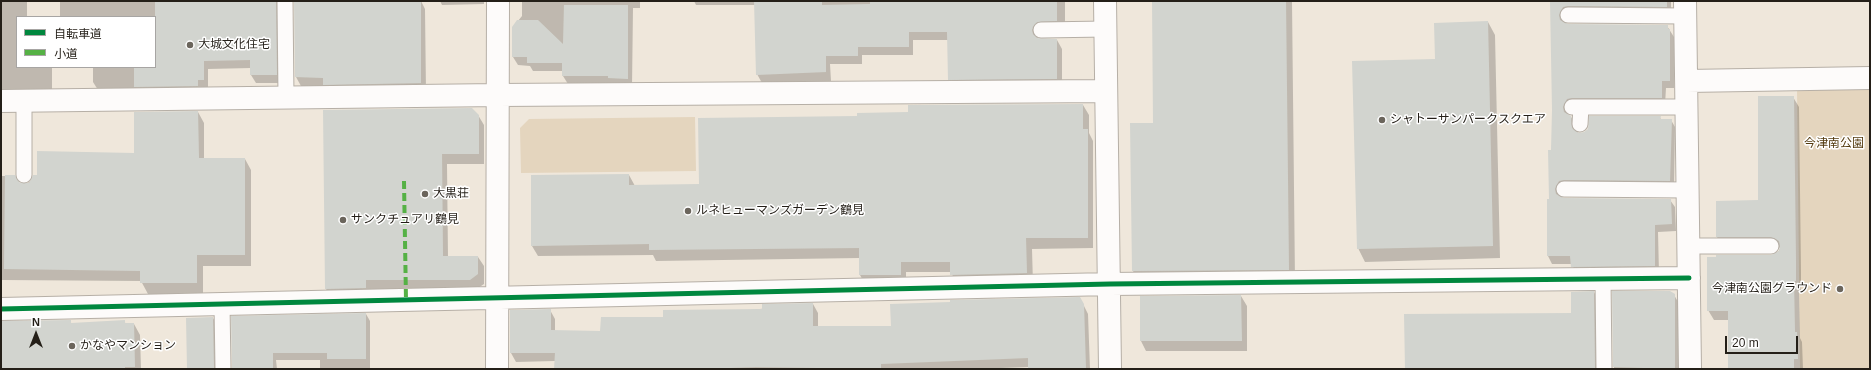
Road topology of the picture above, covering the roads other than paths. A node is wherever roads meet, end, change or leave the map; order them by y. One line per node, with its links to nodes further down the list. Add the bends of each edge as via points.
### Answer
1 (285, 1): 13 (lane)
2 (498, 1): 12 (street)
3 (1105, 1): 7 (street)
4 (1587, 8): 5 (lane); 6 (lane)
5 (1685, 8): 10 (street)
6 (1568, 15)
7 (1106, 29): 8 (lane); 11 (street)
8 (1041, 30)
9 (1870, 78): 10 (street)
10 (1687, 81): 16 (street)
11 (1106, 91): 12 (street); 25 (street)
12 (498, 95): 13 (street); 26 (street)
13 (286, 97): 14 (street)
14 (24, 100): 15 (street); 18 (lane)
15 (1, 101)
16 (1687, 106): 17 (lane, via 1576,107); 20 (street)
17 (1580, 124)
18 (24, 175)
19 (1564, 189): 20 (lane)
20 (1688, 190): 21 (street)
21 (1688, 246): 22 (lane); 23 (street)
22 (1771, 246)
23 (1689, 278): 24 (street); 33 (street)
24 (1603, 279): 25 (street); 32 (lane)
25 (1110, 284): 26 (street); 31 (street)
26 (496, 298): 27 (street); 30 (street)
27 (222, 304): 28 (street); 29 (lane)
28 (1, 309)
29 (223, 369)
30 (497, 369)
31 (1110, 369)
32 (1604, 369)
33 (1690, 369)

